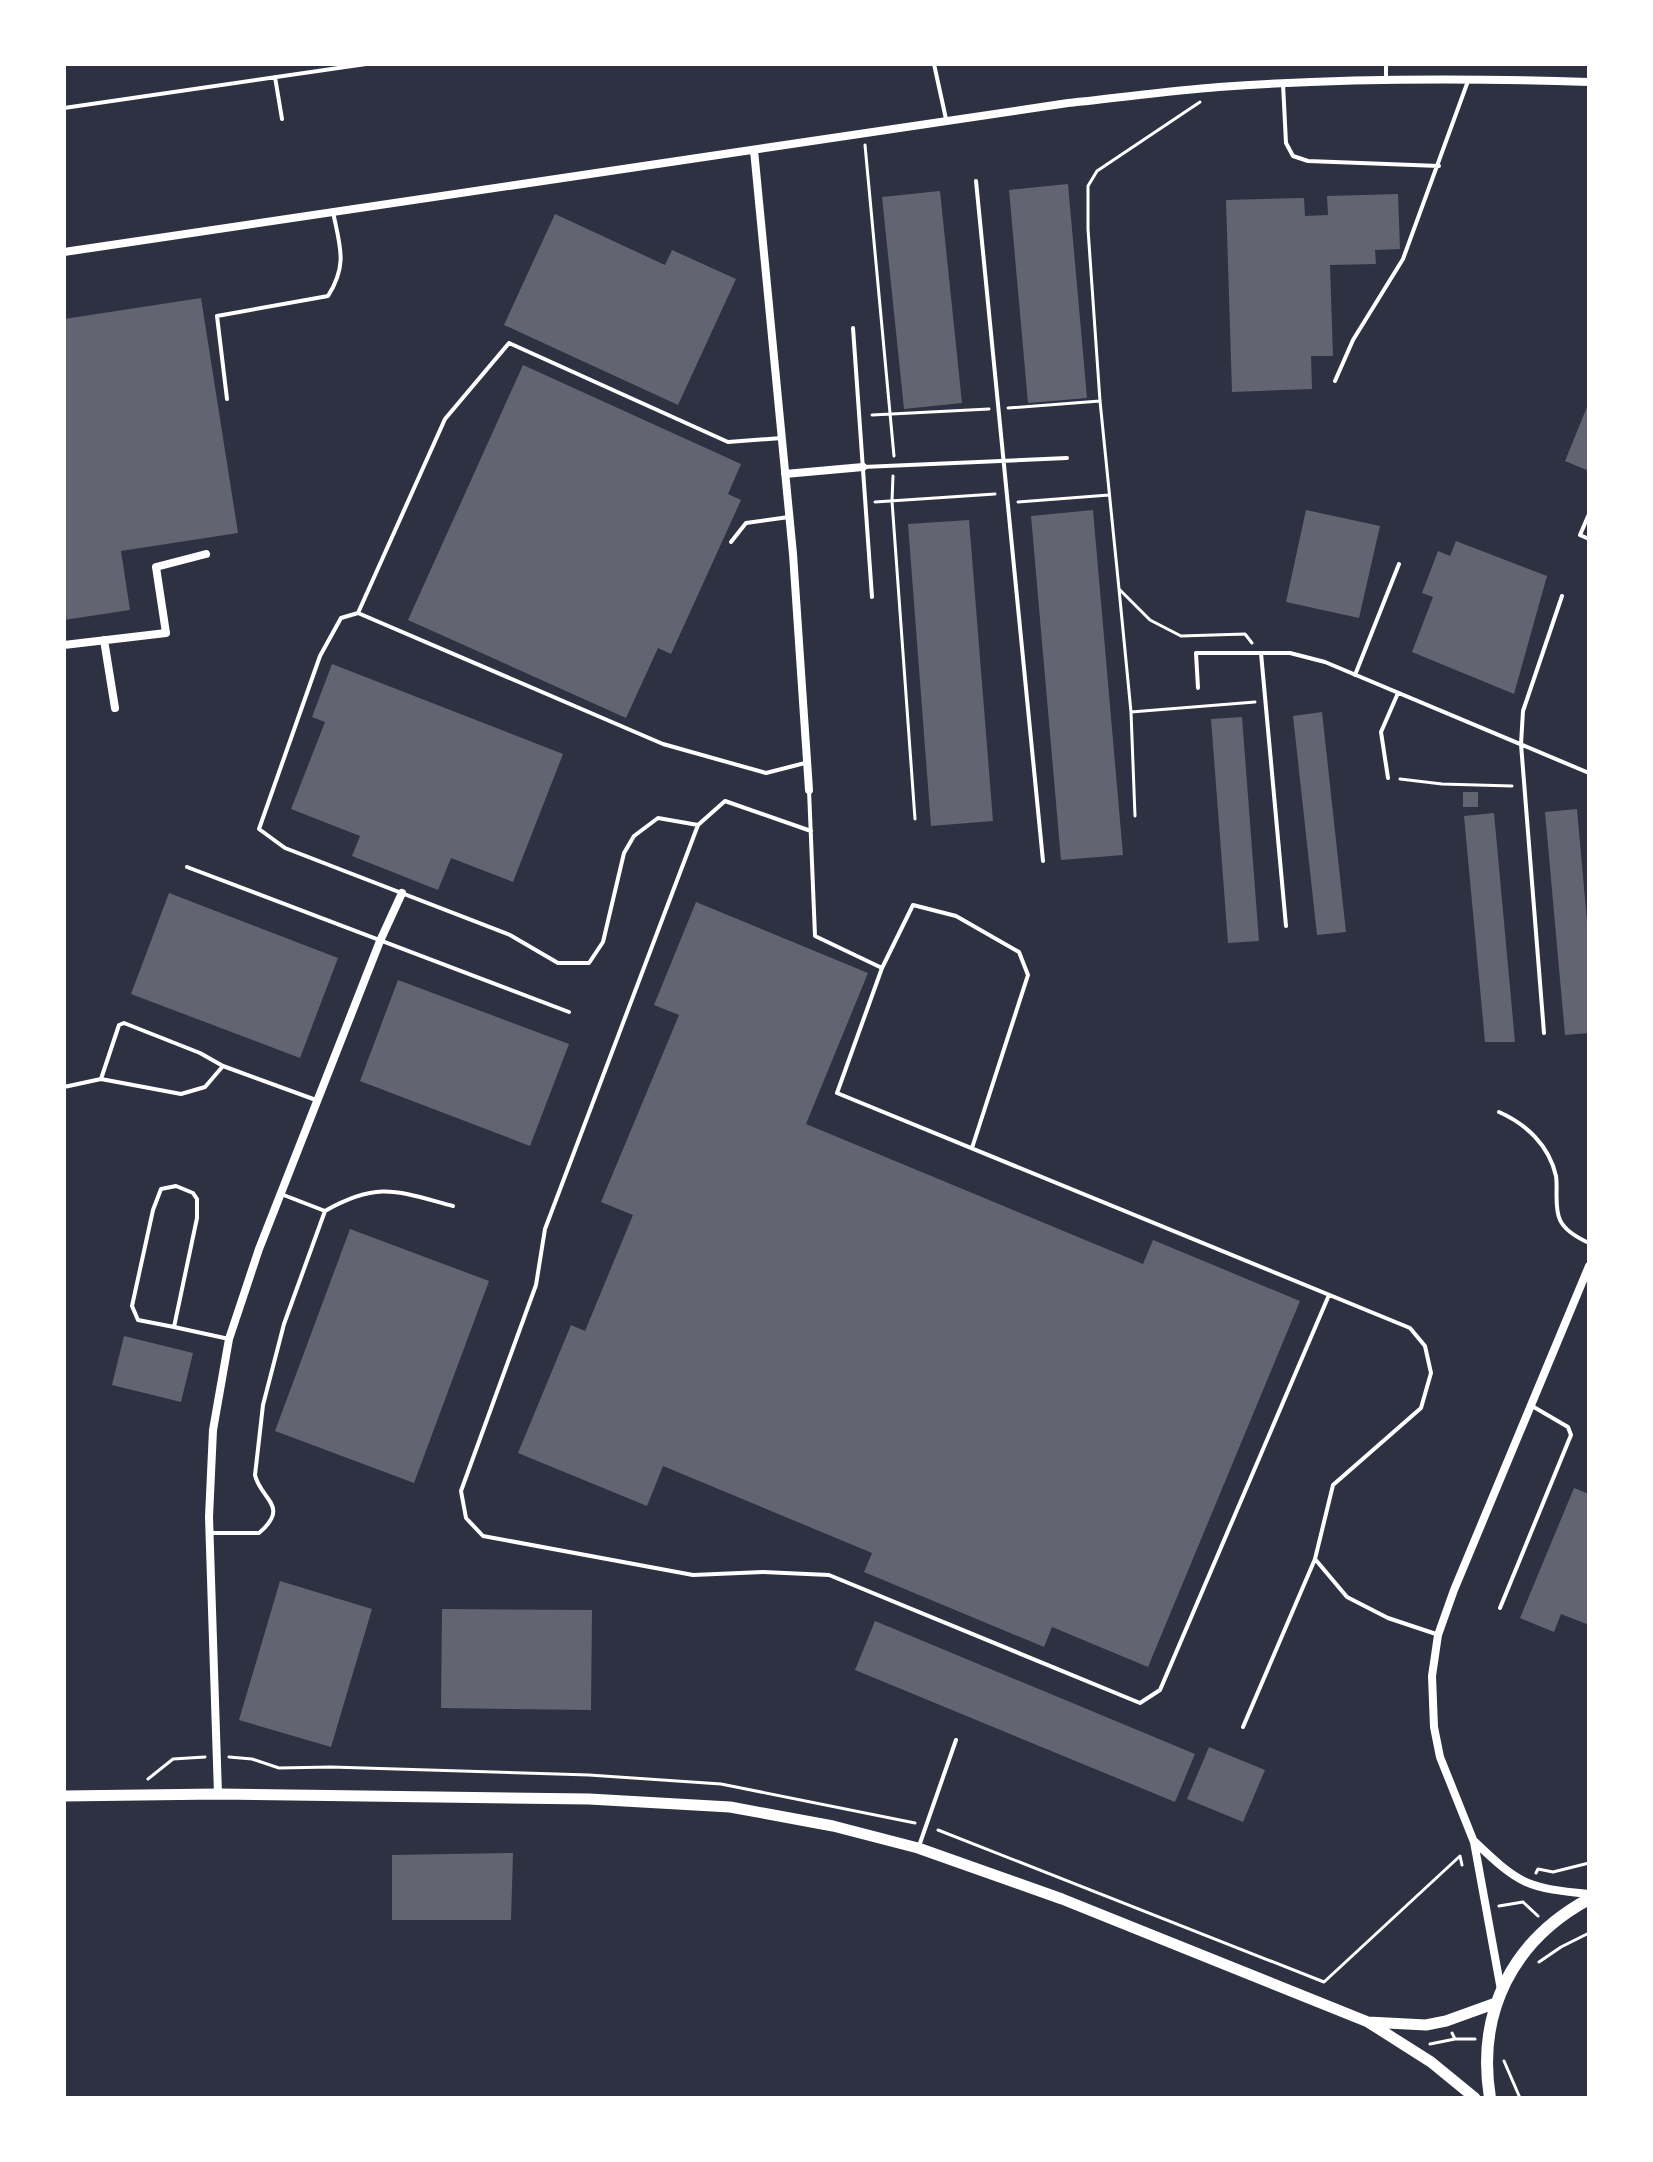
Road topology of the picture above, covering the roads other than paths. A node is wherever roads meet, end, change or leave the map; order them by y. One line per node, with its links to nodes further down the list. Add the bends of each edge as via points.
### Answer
1 (366, 64): 4 (lane)
2 (934, 64): 11 (lane)
3 (1386, 64): 6 (lane)
4 (275, 77): 9 (lane); 10 (lane)
5 (1469, 79): 6 (street); 7 (street); 13 (lane)
6 (1386, 80): 8 (street)
7 (1589, 82)
8 (1283, 84): 11 (street, via 1068,103); 13 (lane, via 1286,143 1293,156)
9 (64, 108)
10 (282, 119)
11 (947, 121): 12 (street)
12 (754, 150): 15 (street); 20 (street)
13 (1439, 166): 18 (lane, via 1403,259 1353,340)
14 (976, 181): 22 (lane)
15 (333, 212): 16 (street); 19 (lane, via 342,256 339,279 328,296 217,316)
16 (64, 252)
17 (853, 328): 23 (lane)
18 (1335, 381)
19 (227, 399)
20 (782, 438): 24 (street); 33 (lane, via 728,442 509,343 445,419)
21 (1067, 458): 22 (lane)
22 (1004, 461): 23 (lane); 48 (lane)
23 (863, 467): 24 (street); 32 (lane)
24 (785, 474): 26 (street)
25 (1589, 514): 27 (lane, via 1580,535)
26 (789, 517): 28 (lane, via 746,523); 42 (street)
27 (1589, 539)
28 (731, 542)
29 (206, 554): 34 (street, via 156,567 166,633)
30 (1399, 564): 37 (lane)
31 (1562, 596): 41 (lane, via 1523,711)
32 (872, 597)
33 (358, 613): 42 (lane, via 663,744 766,773); 50 (lane, via 341,618 320,656 259,829 285,848)
34 (104, 640): 35 (street); 40 (street)
35 (64, 645)
36 (1261, 653): 37 (lane, via 1290,653); 38 (lane, via 1196,653); 51 (lane)
37 (1355, 675): 39 (lane)
38 (1198, 688)
39 (1398, 693): 41 (lane); 44 (lane, via 1381,732)
40 (115, 708)
41 (1521, 744): 43 (lane); 55 (lane)
42 (808, 763): 45 (street)
43 (1589, 773)
44 (1388, 778)
45 (809, 790): 47 (lane)
46 (698, 825): 47 (lane, via 725,801); 50 (lane, via 658,818 634,836 624,853 603,942 589,963 558,963 510,935); 67 (lane, via 545,1229 536,1285 461,1491 466,1518 483,1536 693,1575 829,1575 1140,1703 1160,1690)
47 (811, 831): 53 (lane, via 815,936)
48 (1043, 861)
49 (187, 867): 52 (lane)
50 (402, 893): 52 (street)
51 (1286, 926)
52 (380, 941): 54 (lane); 59 (street)
53 (882, 968): 61 (lane, via 837,1093); 61 (lane, via 913,905 956,916 1019,952 1028,975)
54 (569, 1012)
55 (1544, 1033)
56 (223, 1066): 57 (lane, via 205,1087 181,1094); 57 (lane, via 122,1023); 59 (lane)
57 (101, 1079): 58 (lane)
58 (64, 1087)
59 (318, 1101): 62 (street)
60 (1499, 1112): 65 (lane, via 1526,1128 1545,1149 1556,1176 1558,1217)
61 (972, 1148): 67 (lane)
62 (281, 1194): 64 (lane); 69 (street)
63 (453, 1206): 64 (lane, via 379,1190)
64 (325, 1211): 71 (lane, via 284,1324 263,1405 255,1475 269,1497 272,1519 259,1533)
65 (1589, 1243)
66 (1589, 1266): 70 (street)
67 (1329, 1295): 72 (lane, via 1410,1328 1425,1346 1431,1373 1421,1408 1333,1485)
68 (174, 1327): 68 (lane, via 138,1320 132,1306 153,1210 161,1189 170,1186 197,1199); 69 (lane)
69 (229, 1339): 71 (street, via 213,1430)
70 (1530, 1405): 73 (lane, via 1568,1427 1571,1435); 74 (street)
71 (209, 1533): 77 (street)
72 (1315, 1559): 74 (lane, via 1347,1597); 75 (lane)
73 (1500, 1608)
74 (1438, 1635): 79 (street, via 1432,1676 1434,1727 1440,1757)
75 (1243, 1727)
76 (956, 1740): 80 (lane)
77 (218, 1794): 78 (street); 80 (street, via 584,1799 730,1807)
78 (64, 1796)
79 (1474, 1842): 81 (street, via 1518,1880); 82 (street)
80 (918, 1848): 83 (street, via 1147,1932)
81 (1589, 1896): 82 (main road, via 1538,1935)
82 (1499, 1997): 83 (street, via 1426,2025); 85 (main road, via 1487,2040)
83 (1368, 2022): 84 (street)
84 (1475, 2098)
85 (1490, 2098)

